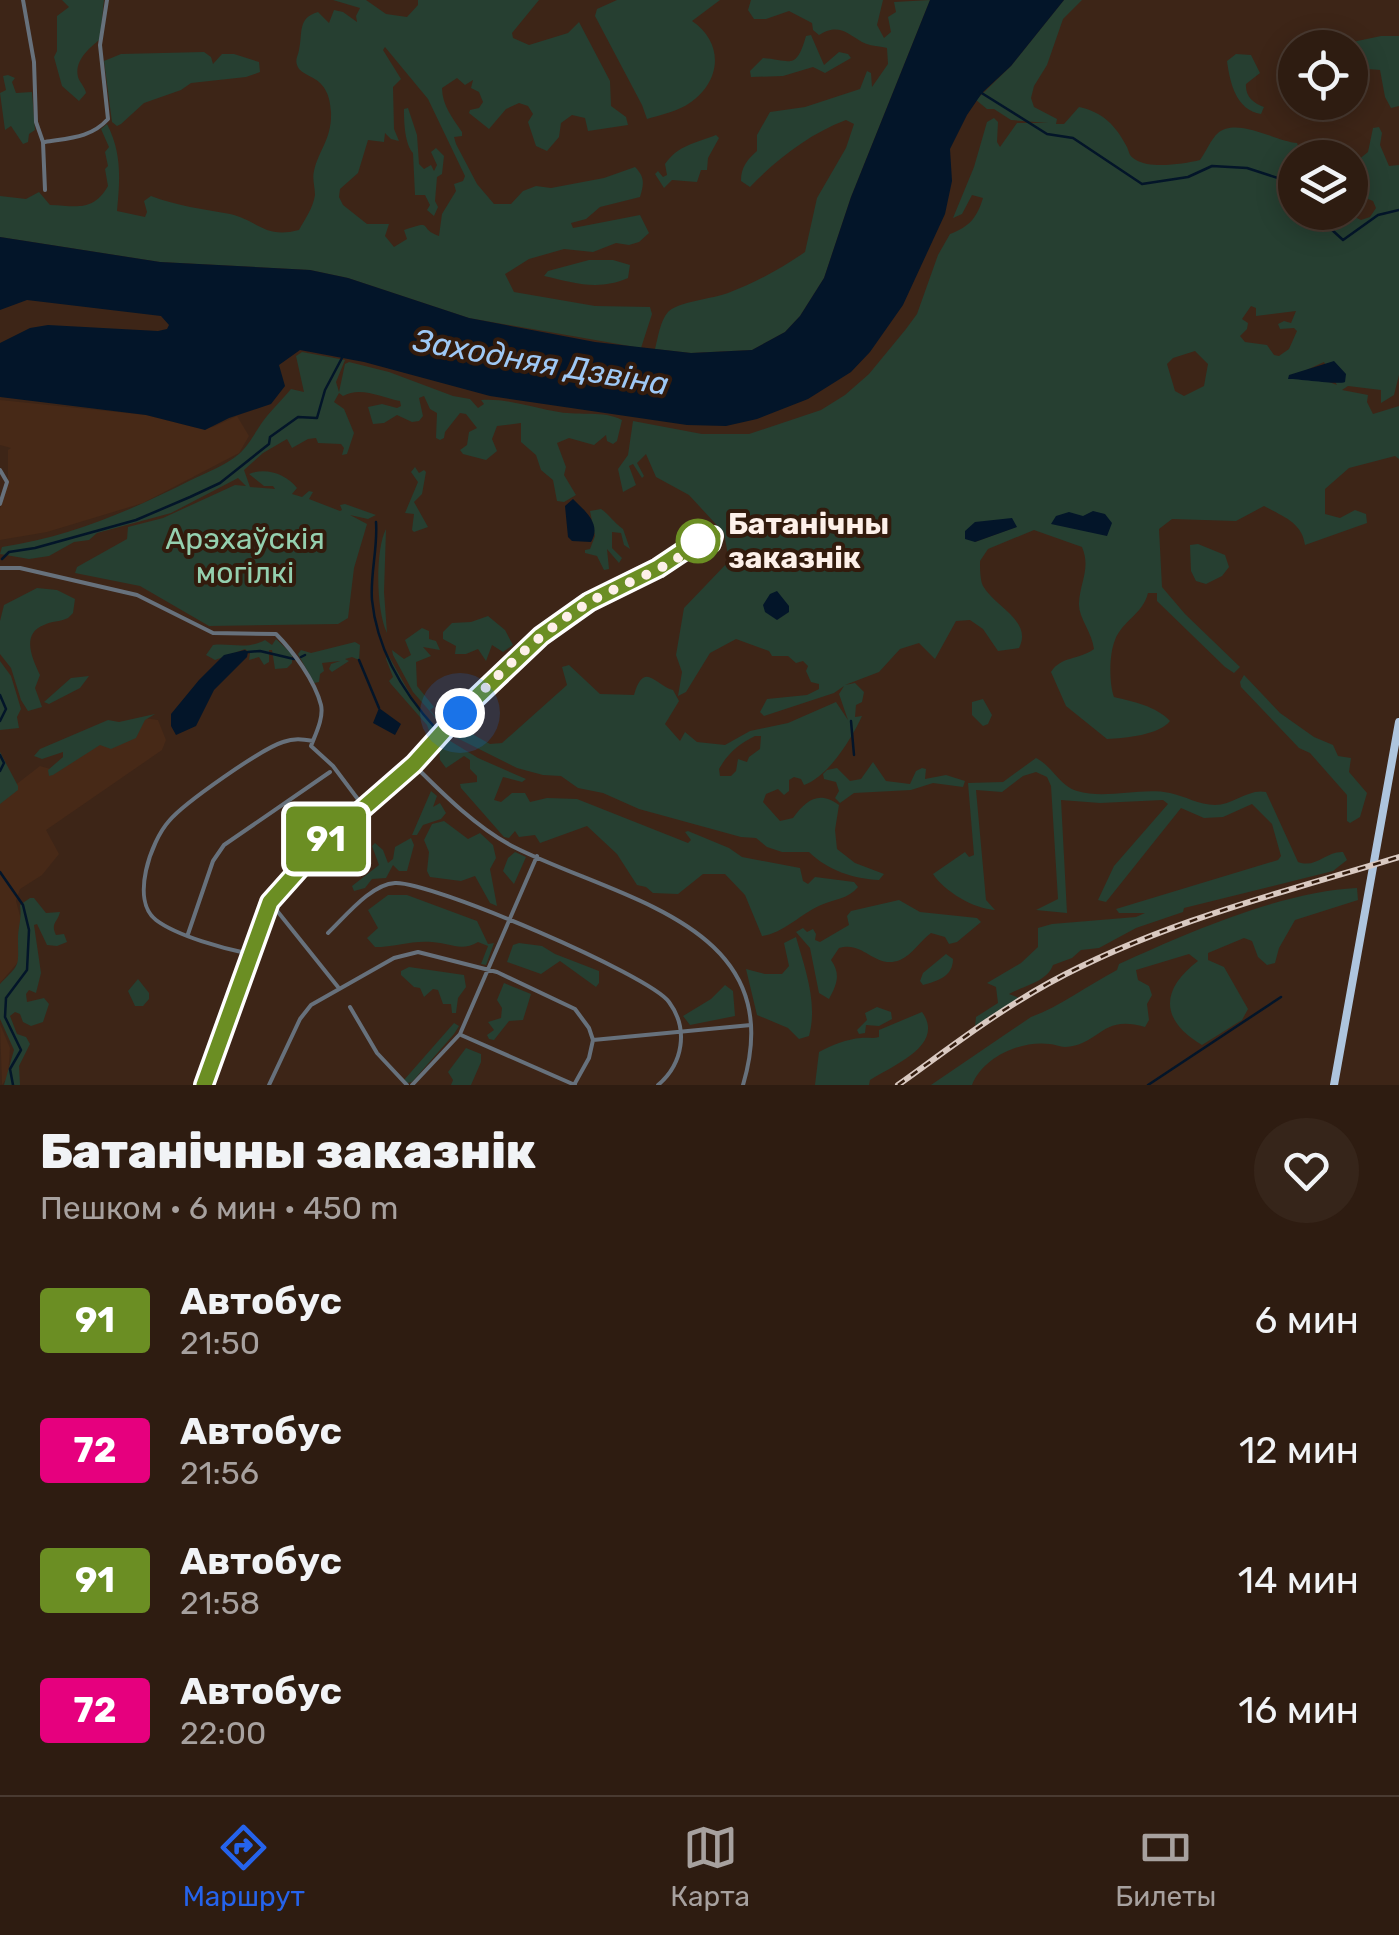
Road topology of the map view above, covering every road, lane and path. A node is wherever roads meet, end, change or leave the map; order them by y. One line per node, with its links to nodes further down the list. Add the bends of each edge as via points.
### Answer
1 (23, 0): 3 (street)
2 (107, 0): 3 (street, via 100,45 108,119 98,131)
3 (43, 142): 4 (street)
4 (45, 190)
5 (0, 470): 6 (street, via 7,482)
6 (0, 504)
7 (694, 546): 11 (street, via 564,618)
8 (0, 568): 10 (street, via 137,595 214,634 276,634 292,650 320,705)
9 (1399, 722): 33 (highway)
10 (313, 741): 13 (street); 18 (street, via 276,744 164,828 143,896 156,920)
11 (414, 764): 13 (street); 14 (street, via 511,846)
12 (330, 772): 18 (street, via 224,845)
13 (363, 806): 15 (street)
14 (536, 856): 16 (street); 23 (street, via 706,936 744,991)
15 (270, 902): 19 (street); 21 (street)
16 (509, 921): 17 (street, via 393,882); 20 (street); 24 (street, via 648,983 668,1000)
17 (328, 932)
18 (188, 934): 19 (street)
19 (250, 954): 27 (street)
20 (488, 970): 21 (street, via 418,952); 25 (street); 26 (street, via 576,1009)
21 (338, 987): 28 (street, via 304,1012)
22 (350, 1007): 29 (street, via 377,1053)
23 (751, 1025): 24 (street); 32 (street)
24 (681, 1031): 26 (street); 31 (street, via 675,1066)
25 (460, 1034): 29 (street); 30 (street)
26 (593, 1040): 30 (street)
27 (204, 1085)
28 (269, 1085)
29 (410, 1085)
30 (574, 1085)
31 (658, 1085)
32 (743, 1085)
33 (1334, 1085)

